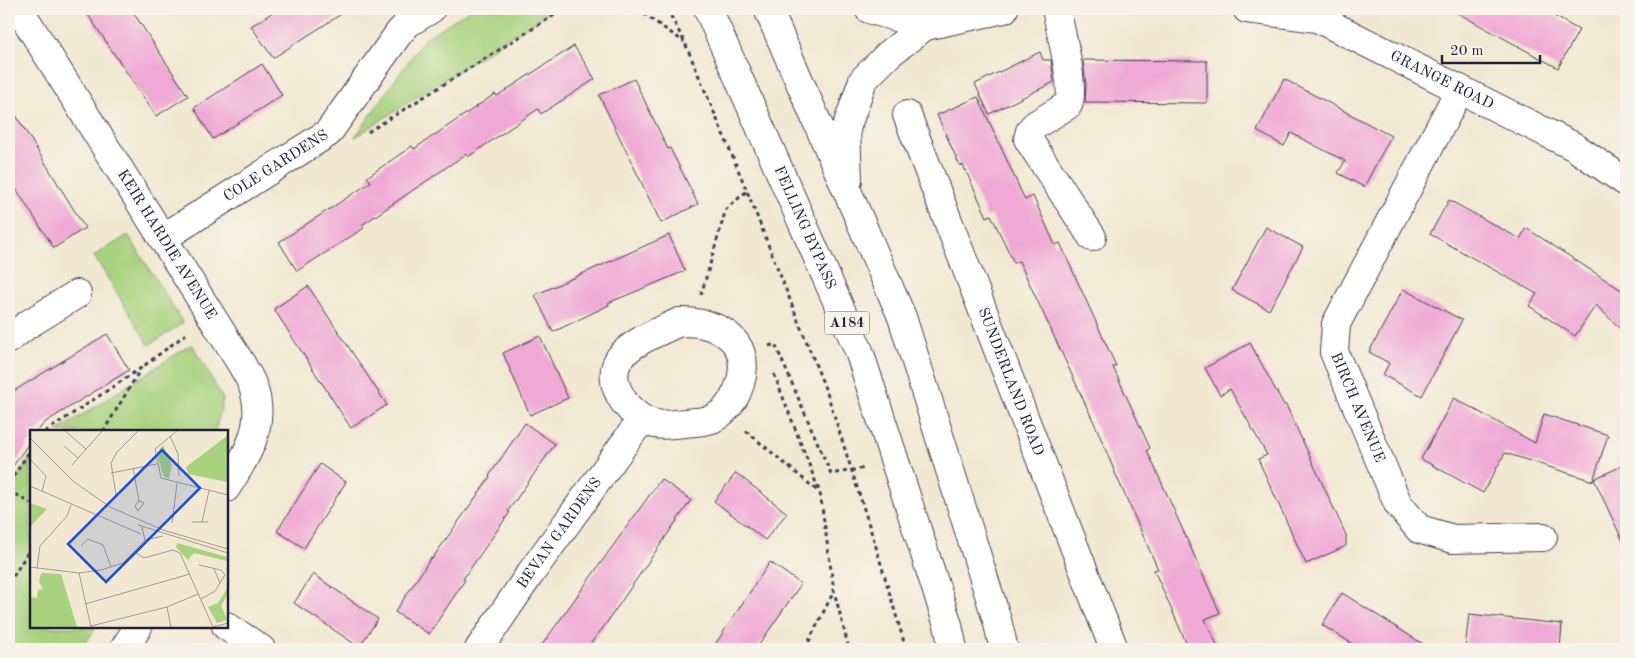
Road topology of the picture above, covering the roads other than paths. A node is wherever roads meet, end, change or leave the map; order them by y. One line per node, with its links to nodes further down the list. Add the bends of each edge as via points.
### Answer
1 (19, 9): 15 (main road, KEIR HARDIE AVENUE)
2 (431, 9): 15 (main road, COLE GARDENS, via 408,23 399,33 328,133)
3 (708, 9): 26 (main road, FELLING BYPASS / A184, via 859,350)
4 (768, 9): 13 (main road)
5 (869, 9): 9 (main road)
6 (1004, 9): 9 (main road)
7 (1056, 9): 14 (main road, via 1071,100 1035,125 1028,139)
8 (1247, 9): 10 (main road, GRANGE ROAD, via 1317,18)
9 (925, 26): 13 (main road, via 889,54 863,80 846,129)
10 (1460, 89): 12 (main road, GRANGE ROAD, via 1573,146); 20 (main road, BIRCH AVENUE, via 1336,324 1334,352 1398,504 1419,530 1453,539)
11 (907, 116): 28 (main road, SUNDERLAND ROAD)
12 (1626, 182)
13 (849, 197): 27 (main road, via 902,317)
14 (1092, 237)
15 (163, 238): 19 (main road, KEIR HARDIE AVENUE, via 254,389 258,411 255,433 248,452)
16 (77, 294): 17 (main road)
17 (9, 339)
18 (642, 419): 18 (main road, via 624,403 615,381 621,356 632,346 679,322 694,322 724,332 736,344 754,353 743,371 734,400 710,420 667,425); 25 (main road, BEVAN GARDENS)
19 (228, 485)
20 (1543, 537)
21 (228, 627): 24 (main road)
22 (137, 628): 23 (main road)
23 (124, 649)
24 (261, 649)
25 (479, 649)
26 (954, 649)
27 (1004, 649)
28 (1114, 649)

